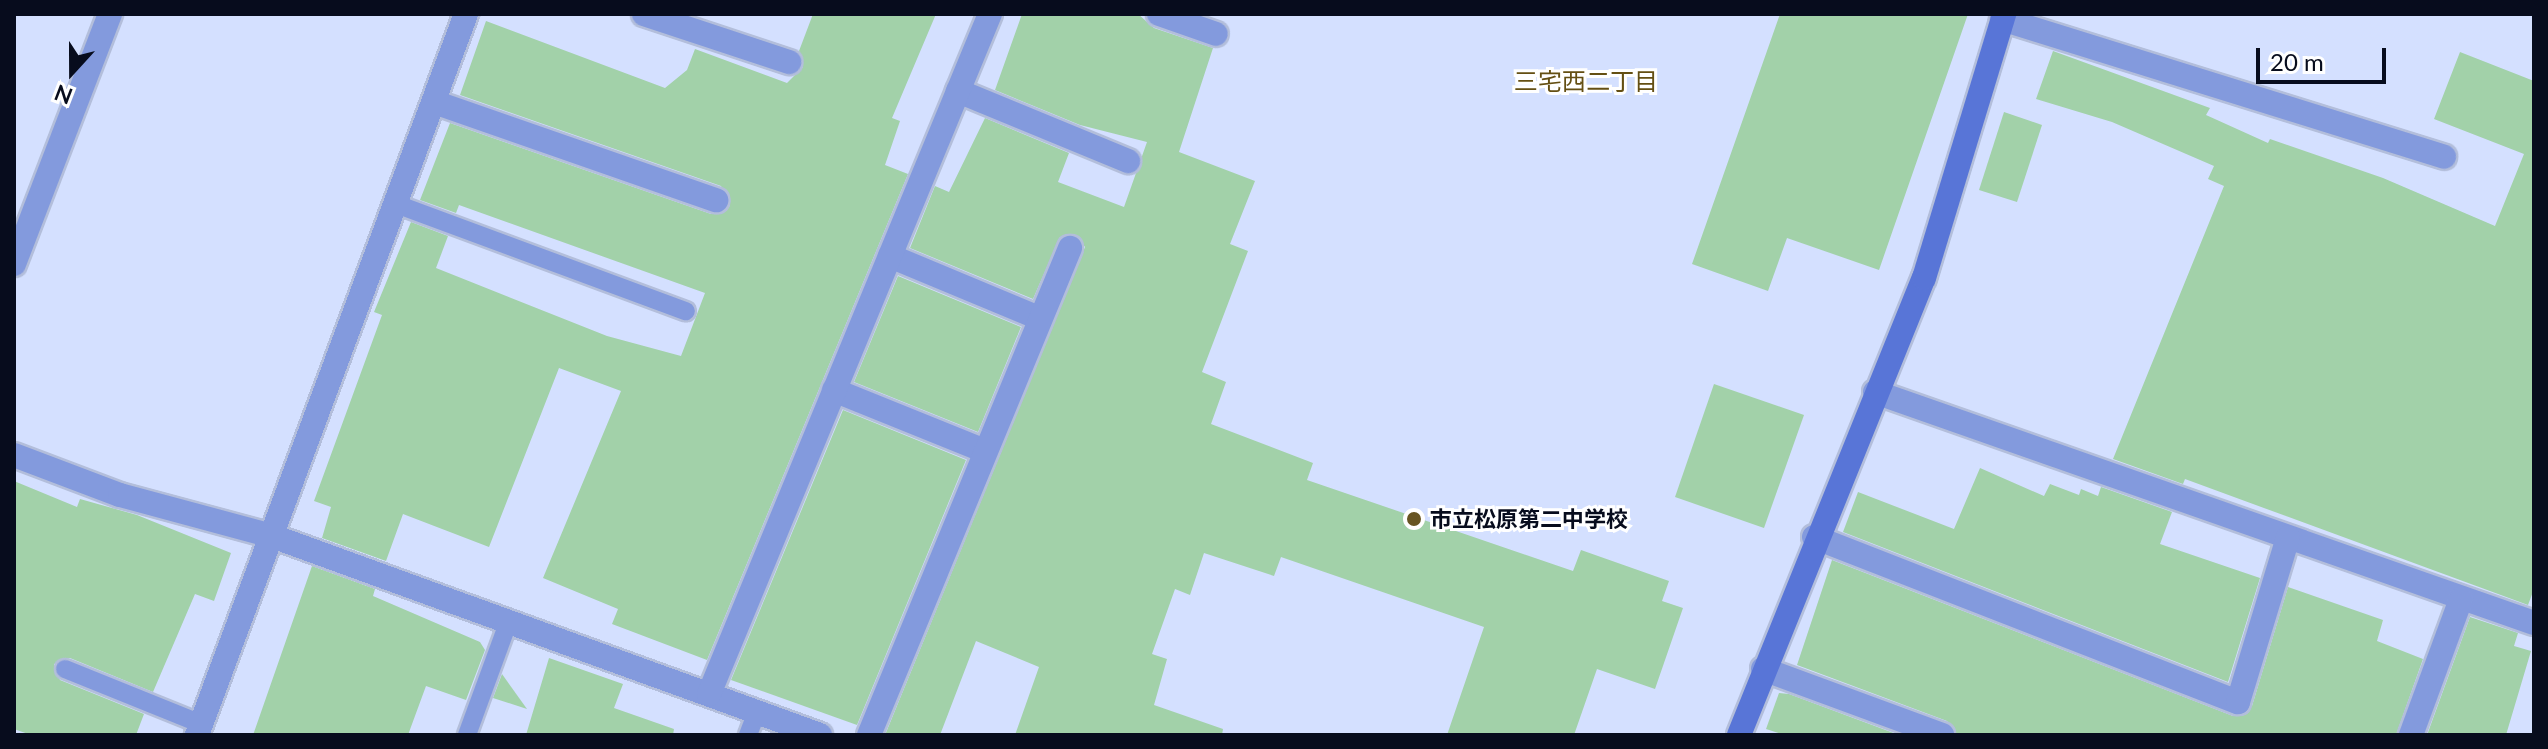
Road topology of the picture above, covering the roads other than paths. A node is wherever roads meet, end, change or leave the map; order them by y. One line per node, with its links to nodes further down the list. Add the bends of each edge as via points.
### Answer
1 (110, 14): 17 (street)
2 (466, 14): 10 (street)
3 (644, 14): 8 (street)
4 (990, 14): 9 (street)
5 (1159, 14): 7 (street)
6 (2003, 16): 11 (street); 21 (street, via 1924,278)
7 (1216, 34)
8 (789, 62)
9 (958, 91): 12 (street); 16 (street)
10 (434, 102): 13 (street); 14 (street)
11 (2444, 157)
12 (1128, 161)
13 (716, 200)
14 (396, 204): 18 (lane); 24 (street)
15 (1070, 248): 19 (street)
16 (890, 256): 19 (street); 20 (street)
17 (14, 264)
18 (686, 311)
19 (1039, 318): 22 (street)
20 (834, 390): 22 (street); 32 (street)
21 (1875, 392): 25 (street); 26 (street)
22 (985, 451): 38 (street)
23 (14, 455): 24 (street, via 120,495)
24 (272, 536): 28 (street); 34 (street)
25 (1814, 537): 26 (street, via 2238,702); 31 (street)
26 (2288, 537): 27 (street)
27 (2461, 599): 29 (street); 41 (street)
28 (509, 620): 32 (street); 35 (lane)
29 (2534, 623)
30 (65, 669): 34 (lane)
31 (1763, 669): 39 (street); 40 (street)
32 (709, 694): 33 (street)
33 (757, 712): 36 (lane); 37 (street)
34 (199, 730)
35 (467, 735)
36 (748, 735)
37 (820, 735)
38 (869, 735)
39 (1739, 735)
40 (1942, 735)
41 (2411, 735)

